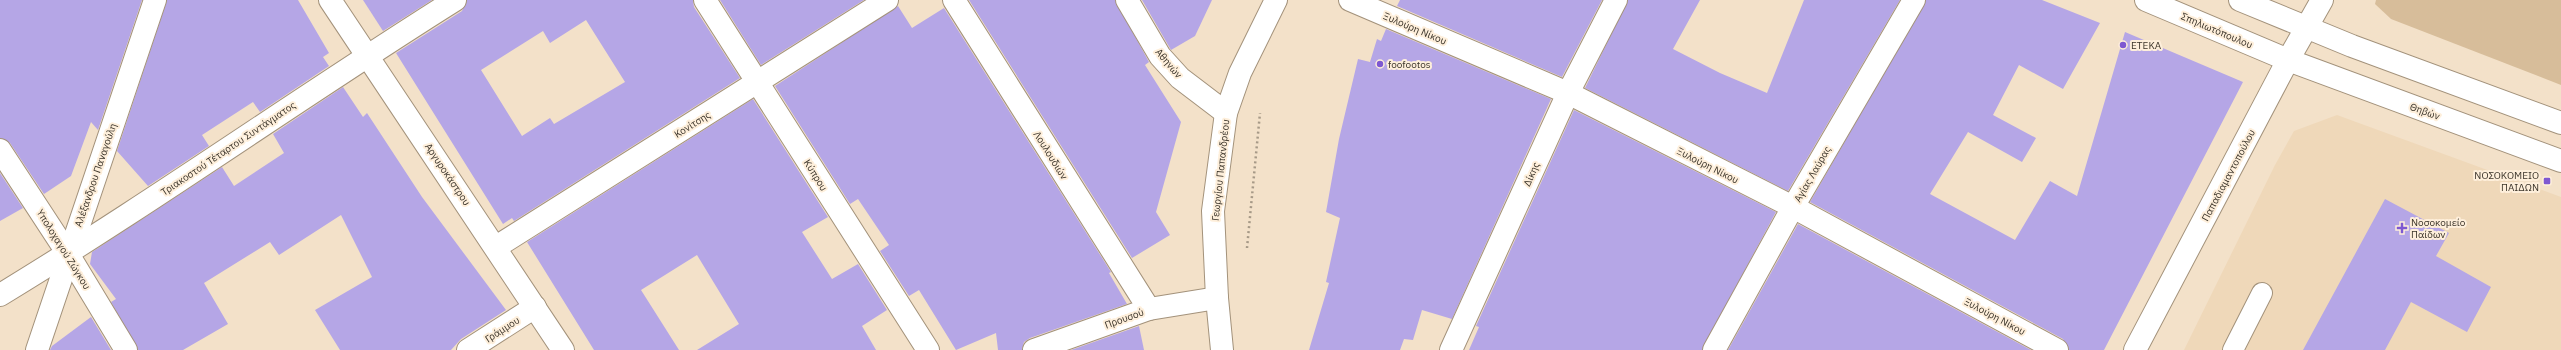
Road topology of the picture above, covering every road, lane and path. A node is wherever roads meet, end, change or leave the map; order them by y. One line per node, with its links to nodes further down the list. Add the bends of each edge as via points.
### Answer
1 (155, 0): 28 (street, Αλέξανδρου Παναγούλη)
2 (330, 0): 16 (street, Αργυροκάστρου)
3 (455, 0): 16 (street, Τριακοστού Τέταρτου Συντάγματος)
4 (705, 0): 18 (street, Κύπρου)
5 (887, 0): 18 (street, Κονίτσης)
6 (954, 0): 33 (street, Λουλουδιών)
7 (1127, 0): 21 (street, Αθηνών, via 1160,56 1180,78)
8 (1276, 0): 21 (street, Γεωργίου Παπανδρέου, via 1240,73)
9 (1350, 0): 19 (street, Ξυλούρη Νίκου)
10 (1616, 0): 19 (street, Δίκης)
11 (1914, 0): 25 (street, Αγίας Λαύρας)
12 (2146, 0): 17 (street, Σπηλιωτόπουλου)
13 (2240, 0): 15 (street)
14 (2322, 0): 15 (street, Παπαδιαμαντοπούλου)
15 (2306, 28): 17 (street, Παπαδιαμαντοπούλου); 22 (street)
16 (368, 55): 26 (street, Αργυροκάστρου); 28 (street, Τριακοστού Τέταρτου Συντάγματος)
17 (2288, 60): 24 (street, Θηβών); 44 (street, Παπαδιαμαντοπούλου)
18 (757, 82): 26 (street, Κονίτσης); 38 (street, Κύπρου)
19 (1568, 93): 25 (street, Ξυλούρη Νίκου); 41 (street, Δίκης)
20 (1260, 109): 27 (path)
21 (1226, 113): 31 (street, Γεωργίου Παπανδρέου, via 1213,211)
22 (2561, 123)
23 (0, 150): 28 (street, Υπολοχαγού Ζώγκου)
24 (2561, 161)
25 (1793, 207): 42 (street, Αγίας Λαύρας); 43 (street, Ξυλούρη Νίκου)
26 (496, 247): 32 (street, Αργυροκάστρου)
27 (1247, 253)
28 (68, 254): 30 (street, Τριακοστού Τέταρτου Συντάγματος); 34 (street, Αλέξανδρου Παναγούλη); 35 (street, Υπολοχαγού Ζώγκου)
29 (2262, 293): 45 (lane)
30 (0, 294)
31 (1217, 298): 33 (street, Προυσού); 40 (street, Γεωργίου Παπανδρέου)
32 (535, 307): 36 (street, Γράμμου); 37 (street, Αργυροκάστρου)
33 (1149, 309): 39 (street, Προυσού)
34 (37, 350)
35 (126, 350)
36 (468, 350)
37 (563, 350)
38 (928, 350)
39 (1034, 350)
40 (1222, 350)
41 (1451, 350)
42 (1714, 350)
43 (2057, 350)
44 (2135, 350)
45 (2233, 350)

